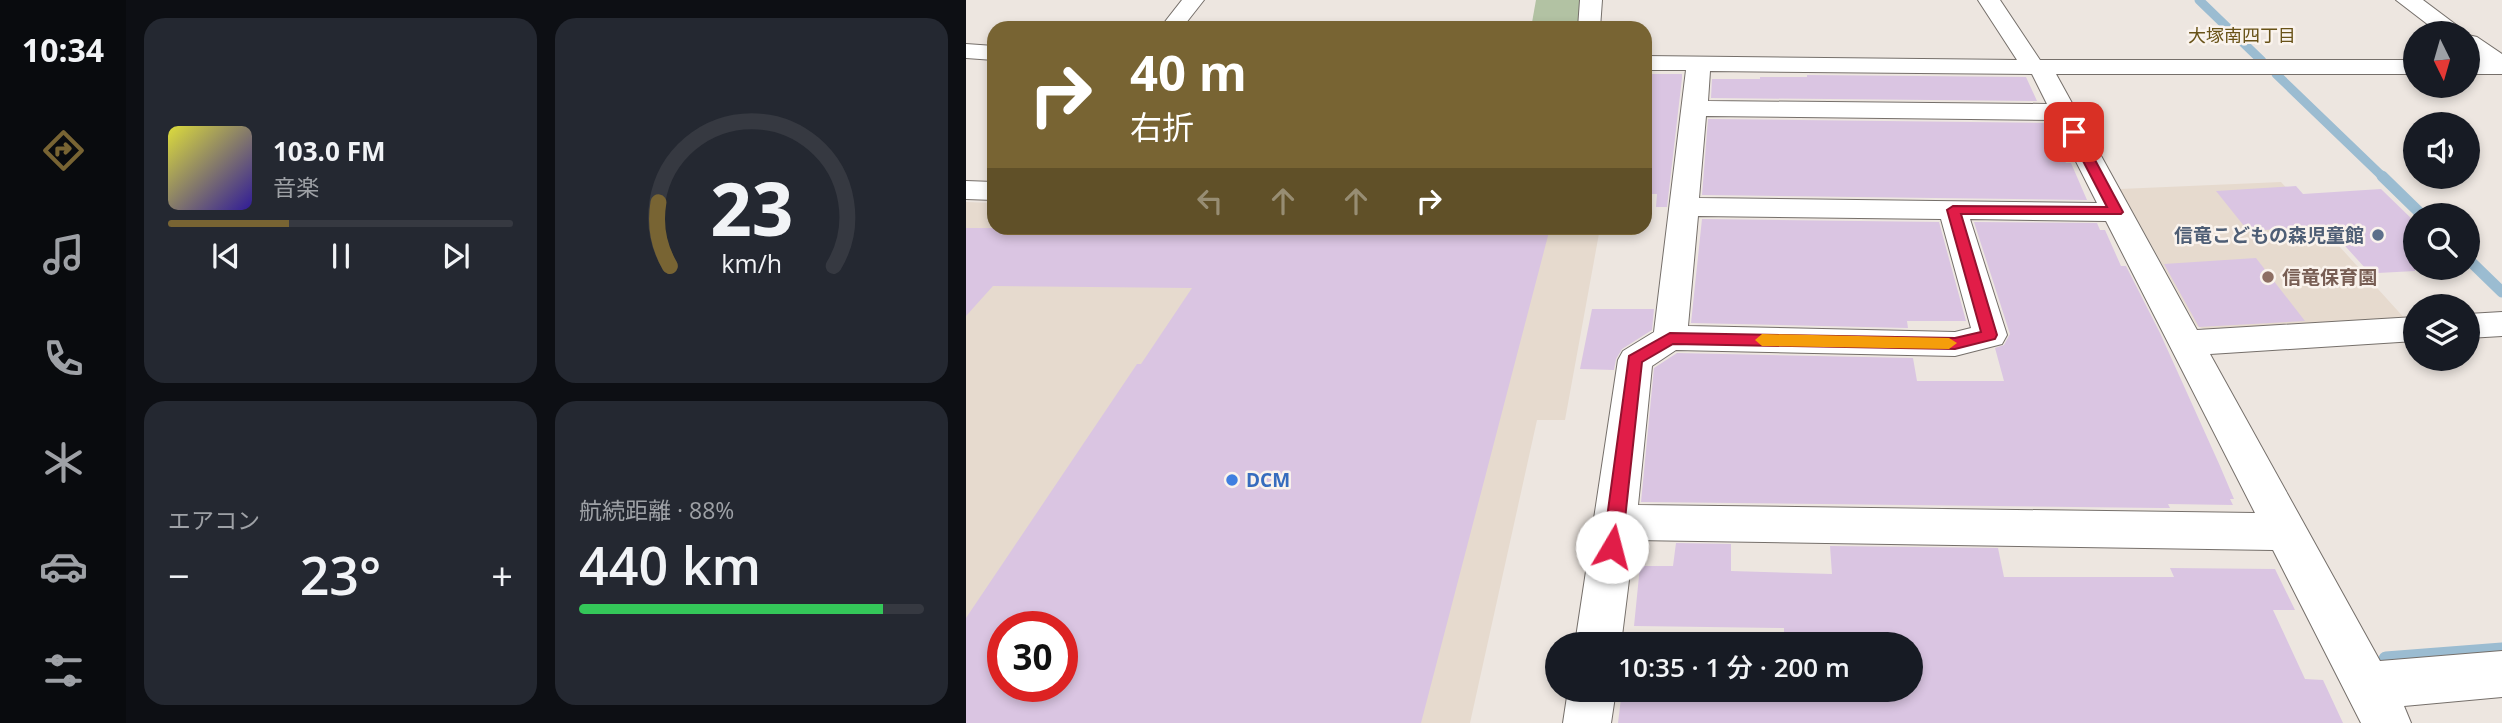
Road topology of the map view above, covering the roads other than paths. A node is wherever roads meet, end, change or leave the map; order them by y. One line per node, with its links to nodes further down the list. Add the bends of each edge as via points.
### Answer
1 (1193, 0): 5 (street)
2 (1591, 0): 6 (street)
3 (1989, 0): 15 (street)
4 (2407, 0): 7 (main road)
5 (1176, 21)
6 (1590, 21)
7 (2438, 21)
8 (2480, 50): 14 (main road)
9 (966, 51): 10 (street)
10 (987, 52)
11 (1652, 63): 12 (street)
12 (1699, 63): 15 (street); 17 (street)
13 (2480, 66): 14 (street)
14 (2502, 66)
15 (2036, 67): 16 (street); 18 (street)
16 (2403, 67)
17 (1695, 108): 18 (street); 21 (street)
18 (2063, 112): 23 (street)
19 (966, 190): 20 (street)
20 (987, 191)
21 (1684, 207): 22 (street); 27 (street)
22 (1953, 210): 23 (street); 27 (street, via 1990,335 1955,344)
23 (2116, 212): 28 (street)
24 (2502, 324): 25 (street)
25 (2480, 325)
26 (2403, 330): 28 (street)
27 (1670, 338): 29 (street, via 1635,360)
28 (2185, 343): 30 (street)
29 (1616, 522): 30 (street); 31 (street)
30 (2286, 532): 34 (street)
31 (1600, 632)
32 (2502, 674): 34 (street)
33 (1590, 702): 35 (street)
34 (2377, 704)
35 (1587, 723)

